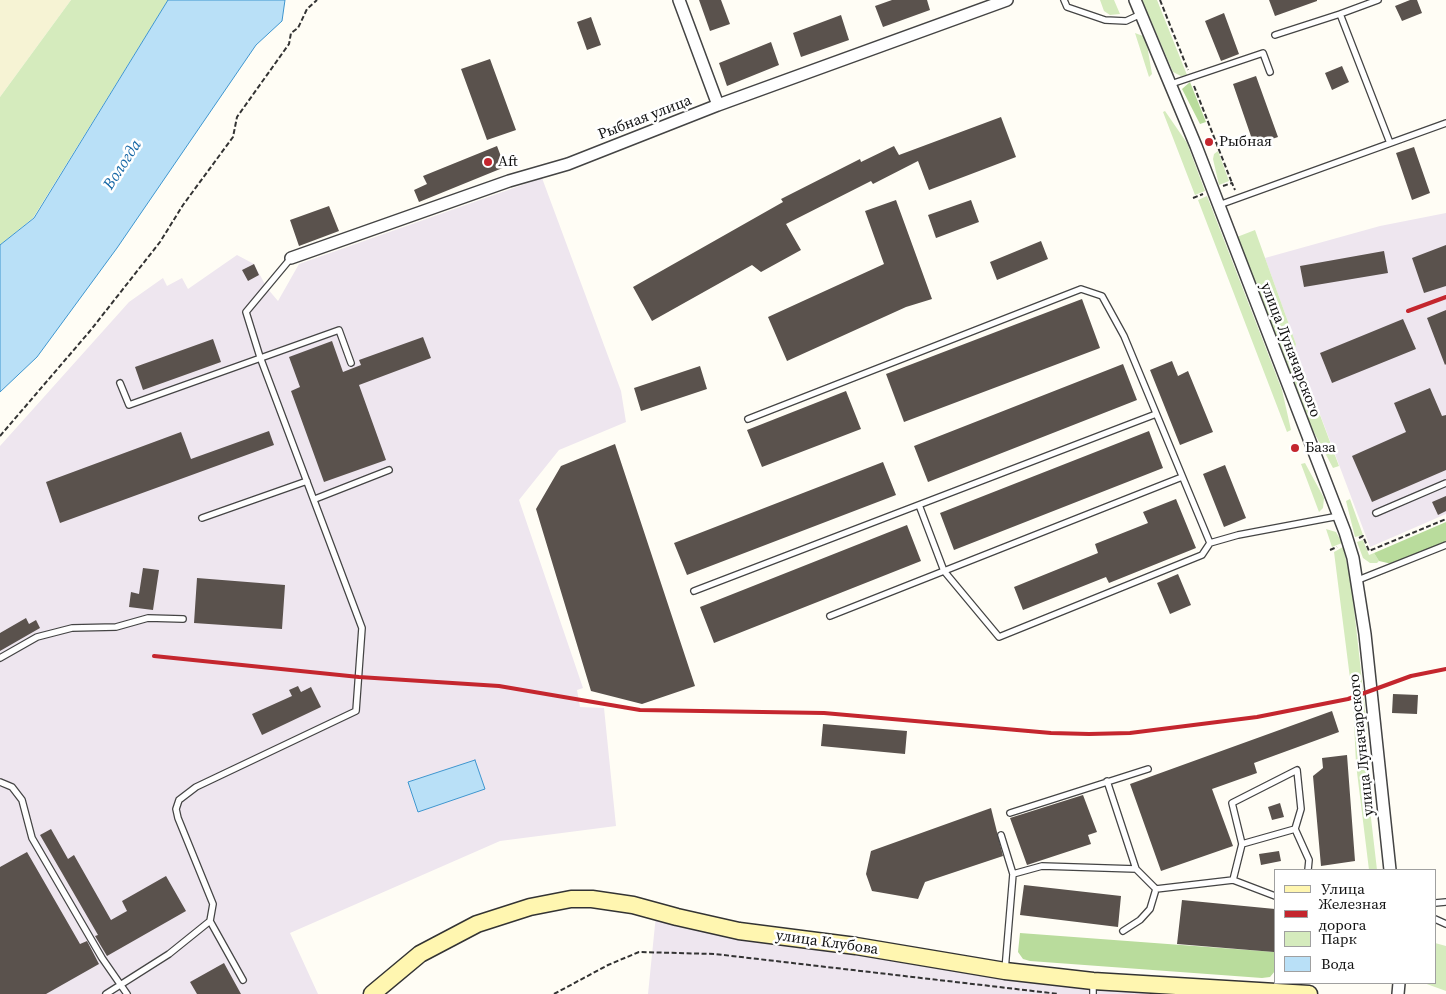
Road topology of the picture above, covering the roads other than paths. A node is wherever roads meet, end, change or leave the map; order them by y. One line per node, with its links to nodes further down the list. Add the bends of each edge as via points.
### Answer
1 (679, 0): 11 (street)
2 (1007, 0): 11 (street, Рыбная улица)
3 (1064, 0): 6 (lane, via 1067,7 1104,20 1126,21)
4 (1135, 0): 6 (street, улица Луначарского)
5 (1378, 0): 7 (lane)
6 (1141, 14): 10 (street, улица Луначарского)
7 (1340, 14): 8 (lane); 13 (lane)
8 (1275, 35)
9 (1270, 72): 10 (lane, via 1263,53)
10 (1171, 84): 14 (street, улица Луначарского)
11 (718, 105): 15 (street, Рыбная улица, via 568,164 509,180)
12 (1446, 122): 13 (lane)
13 (1390, 143): 14 (lane)
14 (1219, 205): 28 (street, улица Луначарского)
15 (291, 258): 16 (lane, via 246,312)
16 (260, 357): 17 (lane, via 339,330); 18 (lane, via 128,405); 23 (lane)
17 (351, 363)
18 (120, 383)
19 (1156, 414): 20 (lane, via 1124,336 1102,296 1081,289); 22 (lane); 26 (lane)
20 (748, 419)
21 (390, 470): 25 (lane)
22 (1182, 477): 30 (lane); 32 (lane)
23 (307, 481): 25 (lane); 29 (lane)
24 (1446, 483): 27 (lane)
25 (315, 499): 52 (lane, via 362,628 356,710 196,787 179,800 178,818 213,904)
26 (919, 505): 32 (lane); 34 (lane)
27 (1376, 513)
28 (1339, 516): 30 (lane); 33 (street, улица Луначарского)
29 (202, 518)
30 (1210, 543): 32 (lane, via 1202,555 999,637)
31 (1446, 545): 33 (lane)
32 (944, 571): 35 (lane)
33 (1358, 580): 47 (street, улица Луначарского)
34 (694, 591)
35 (830, 616)
36 (183, 619): 37 (lane, via 148,618 116,627 72,628 37,637)
37 (0, 658)
38 (1148, 769): 39 (lane)
39 (1108, 781): 41 (lane); 45 (lane)
40 (0, 782): 56 (lane, via 12,787 22,800 32,838)
41 (1010, 813)
42 (1295, 829): 44 (lane); 44 (lane, via 1300,809 1297,770 1232,803); 46 (lane, via 1308,860)
43 (1000, 835): 48 (lane)
44 (1242, 844): 49 (lane)
45 (1136, 869): 48 (lane, via 1042,866); 50 (lane)
46 (1308, 869)
47 (1390, 869)
48 (1013, 874): 54 (lane)
49 (1233, 880): 50 (lane); 51 (lane)
50 (1156, 889): 53 (lane, via 1150,909)
51 (1274, 896)
52 (210, 921): 55 (lane); 56 (lane, via 169,954)
53 (1124, 930)
54 (1005, 972): 57 (main road, улица Клубова); 61 (main road, улица Клубова, via 856,946 739,931 677,918 633,904 578,899 530,907 470,927 420,954)
55 (243, 980)
56 (121, 985): 59 (lane); 60 (lane)
57 (1093, 987): 58 (main road, улица Клубова)
58 (1253, 993): 62 (main road, улица Клубова)
59 (106, 994)
60 (127, 994)
61 (372, 994)
62 (1309, 994)

